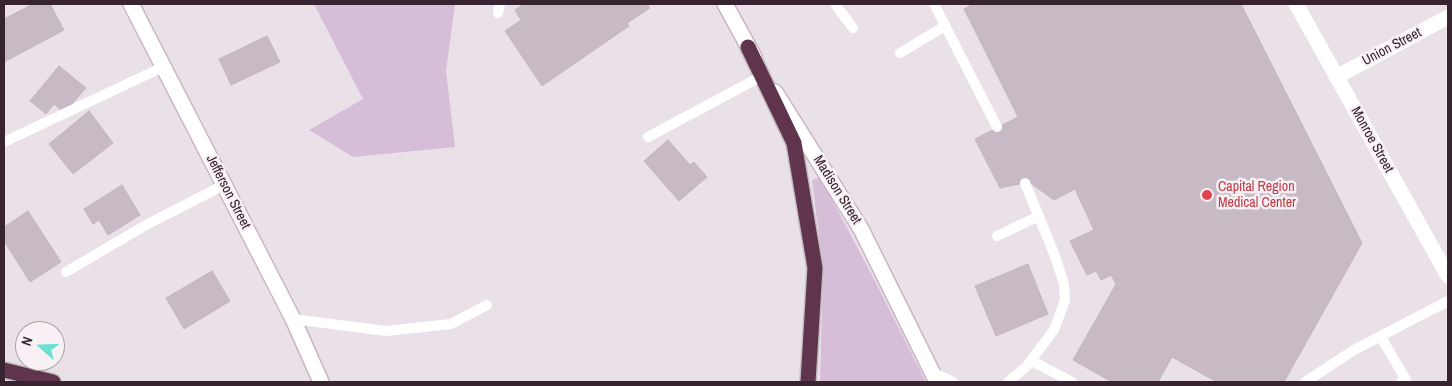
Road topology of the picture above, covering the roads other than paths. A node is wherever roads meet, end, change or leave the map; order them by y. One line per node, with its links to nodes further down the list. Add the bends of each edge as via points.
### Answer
1 (131, 4): 11 (street, Jefferson Street)
2 (725, 4): 9 (street, Madison Street)
3 (835, 4): 8 (lane)
4 (934, 4): 7 (lane)
5 (1296, 4): 13 (street, Monroe Street)
6 (1448, 18): 13 (street, Union Street)
7 (945, 26): 10 (lane); 14 (lane)
8 (853, 28)
9 (748, 47): 12 (highway); 29 (street, Madison Street, via 861,229)
10 (900, 53)
11 (163, 67): 16 (lane); 18 (street, Jefferson Street)
12 (762, 76): 15 (lane); 33 (highway, via 794,143 815,268)
13 (1336, 77): 22 (street, Monroe Street)
14 (997, 128)
15 (648, 137)
16 (4, 142)
17 (1025, 183): 19 (lane)
18 (224, 185): 21 (lane, via 146,225); 25 (street, Jefferson Street)
19 (1039, 216): 20 (lane); 27 (lane, via 1064,284 1065,300 1054,330)
20 (997, 236)
21 (66, 272)
22 (1448, 276)
23 (1448, 301): 26 (lane)
24 (487, 305): 25 (lane, via 451,324 386,331)
25 (293, 319): 32 (street, Jefferson Street)
26 (1381, 336): 37 (lane); 38 (lane, via 1406,380)
27 (1032, 360): 30 (lane); 36 (lane)
28 (4, 370): 31 (highway)
29 (934, 377): 34 (lane)
30 (1009, 380): 35 (lane)
31 (54, 382)
32 (321, 382)
33 (808, 382)
34 (954, 382)
35 (999, 382)
36 (1072, 382)
37 (1305, 382)
38 (1401, 382)

